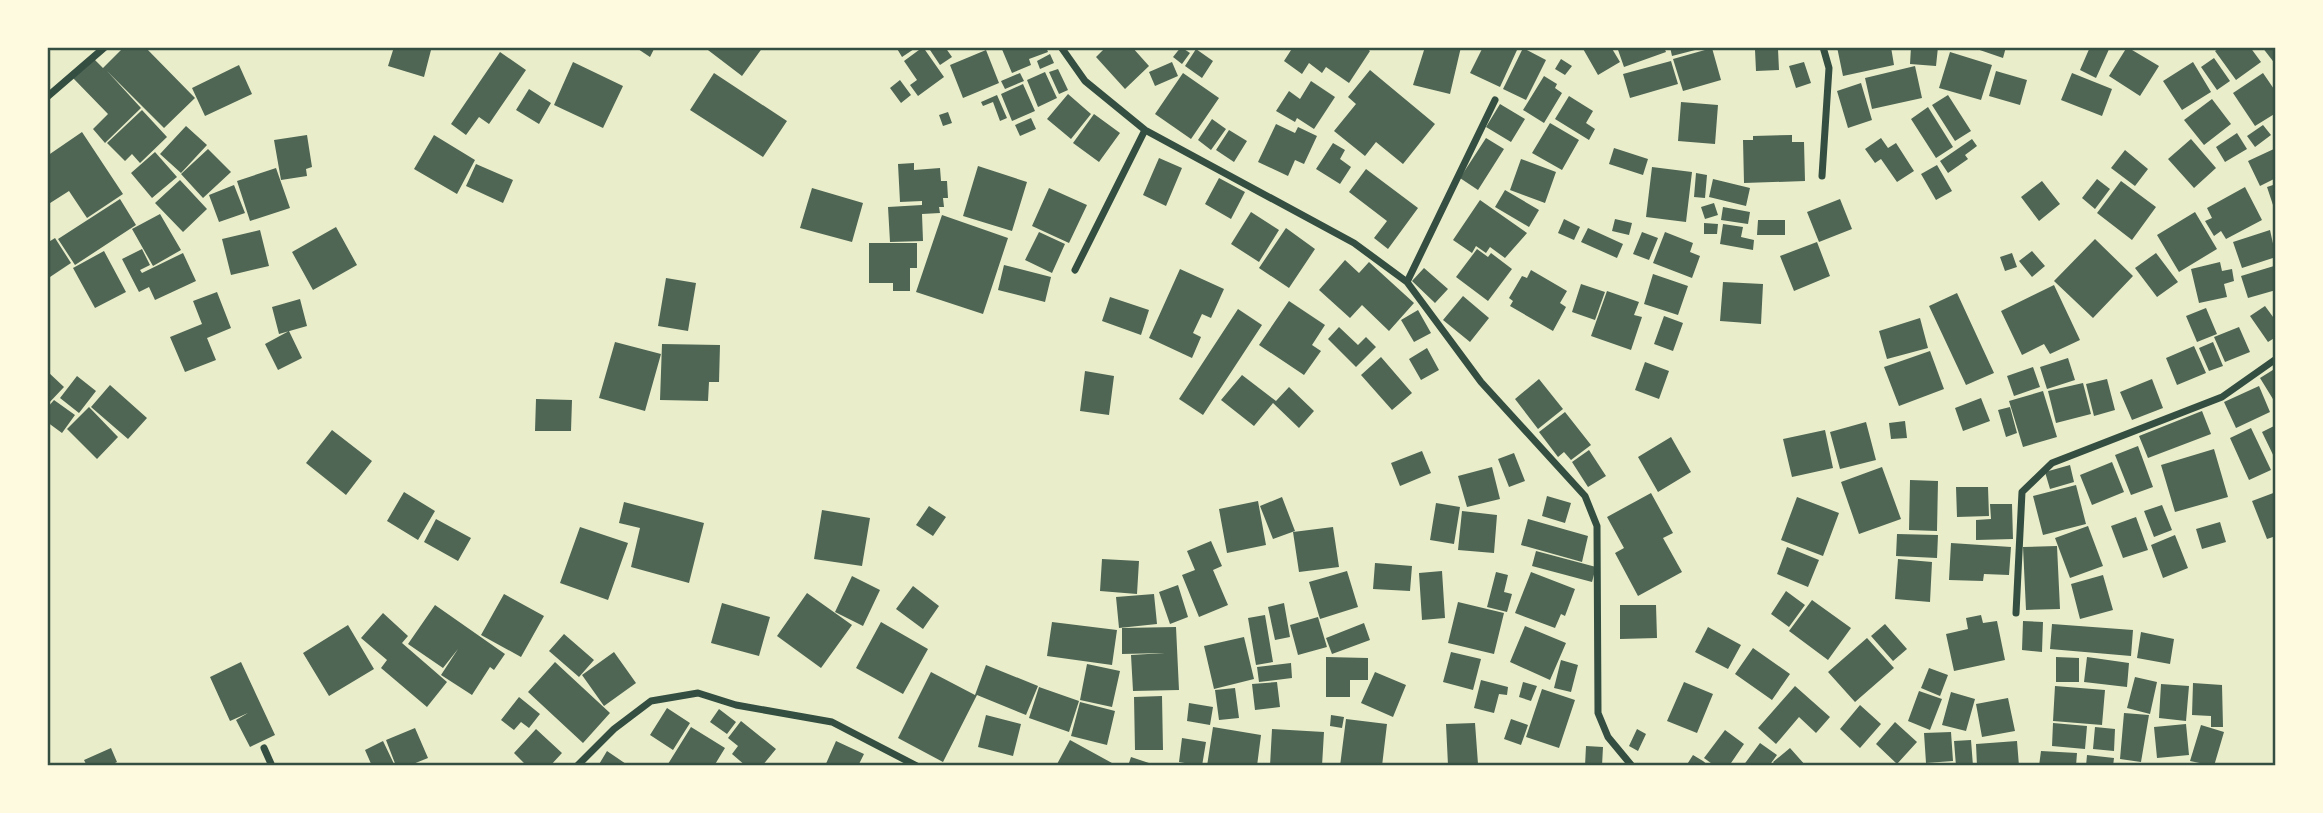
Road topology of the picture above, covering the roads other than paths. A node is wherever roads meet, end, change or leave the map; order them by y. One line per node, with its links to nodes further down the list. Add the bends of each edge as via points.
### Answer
1 (105, 47): 4 (street)
2 (1061, 47): 6 (street, via 1085,81)
3 (1824, 47): 7 (street, via 1829,68)
4 (47, 97)
5 (1495, 100): 9 (street)
6 (1145, 130): 8 (street); 9 (street, via 1354,243)
7 (1822, 176)
8 (1075, 270)
9 (1407, 282): 16 (street, via 1481,382 1585,496 1597,526 1598,713 1608,737)
10 (2276, 359): 11 (street, via 2222,397 2052,463 2033,479 2022,492)
11 (2016, 612)
12 (264, 748): 13 (street)
13 (272, 766)
14 (577, 766): 15 (street, via 651,701 698,693 736,705 832,722)
15 (917, 766)
16 (1632, 766)

